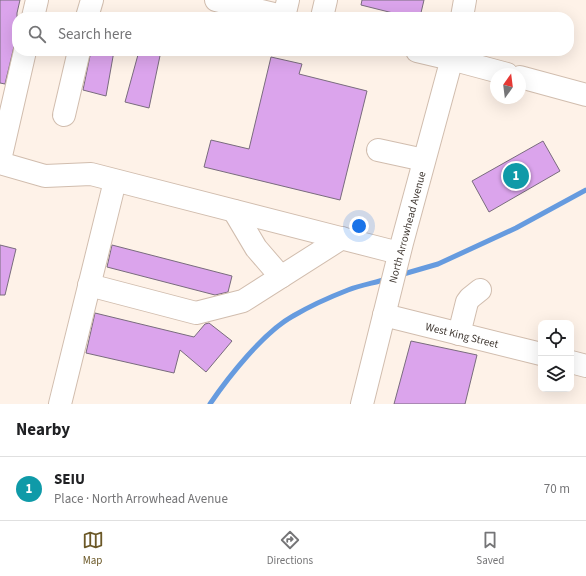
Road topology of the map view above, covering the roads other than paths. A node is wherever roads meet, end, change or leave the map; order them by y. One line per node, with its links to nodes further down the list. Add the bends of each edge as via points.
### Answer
1 (37, 0): 7 (main road)
2 (92, 0): 8 (main road)
3 (216, 0): 9 (main road)
4 (288, 0): 10 (main road)
5 (326, 0): 11 (main road)
6 (465, 0): 12 (main road)
7 (34, 12)
8 (88, 12)
9 (265, 12)
10 (286, 12)
11 (323, 12)
12 (463, 12)
13 (24, 56): 23 (main road)
14 (78, 56): 20 (main road)
15 (452, 56): 22 (main road, North Arrowhead Avenue)
16 (455, 56): 17 (main road)
17 (490, 68)
18 (526, 79): 19 (main road)
19 (586, 94)
20 (64, 115)
21 (378, 150): 22 (main road)
22 (424, 160): 27 (main road, North Arrowhead Avenue)
23 (0, 162): 24 (main road, via 45,176 91,174)
24 (115, 181): 25 (main road); 29 (main road)
25 (234, 210): 26 (main road); 28 (main road, via 256,248)
26 (342, 238): 27 (main road); 28 (main road)
27 (401, 248): 31 (main road, North Arrowhead Avenue)
28 (281, 276): 29 (main road, via 244,301 196,313)
29 (89, 285): 36 (main road)
30 (480, 290): 32 (main road, via 467,302)
31 (386, 306): 32 (main road, West King Street); 37 (main road, North Arrowhead Avenue)
32 (459, 334): 33 (main road, West King Street)
33 (538, 353)
34 (574, 363): 35 (main road)
35 (586, 366)
36 (60, 404)
37 (362, 404)

